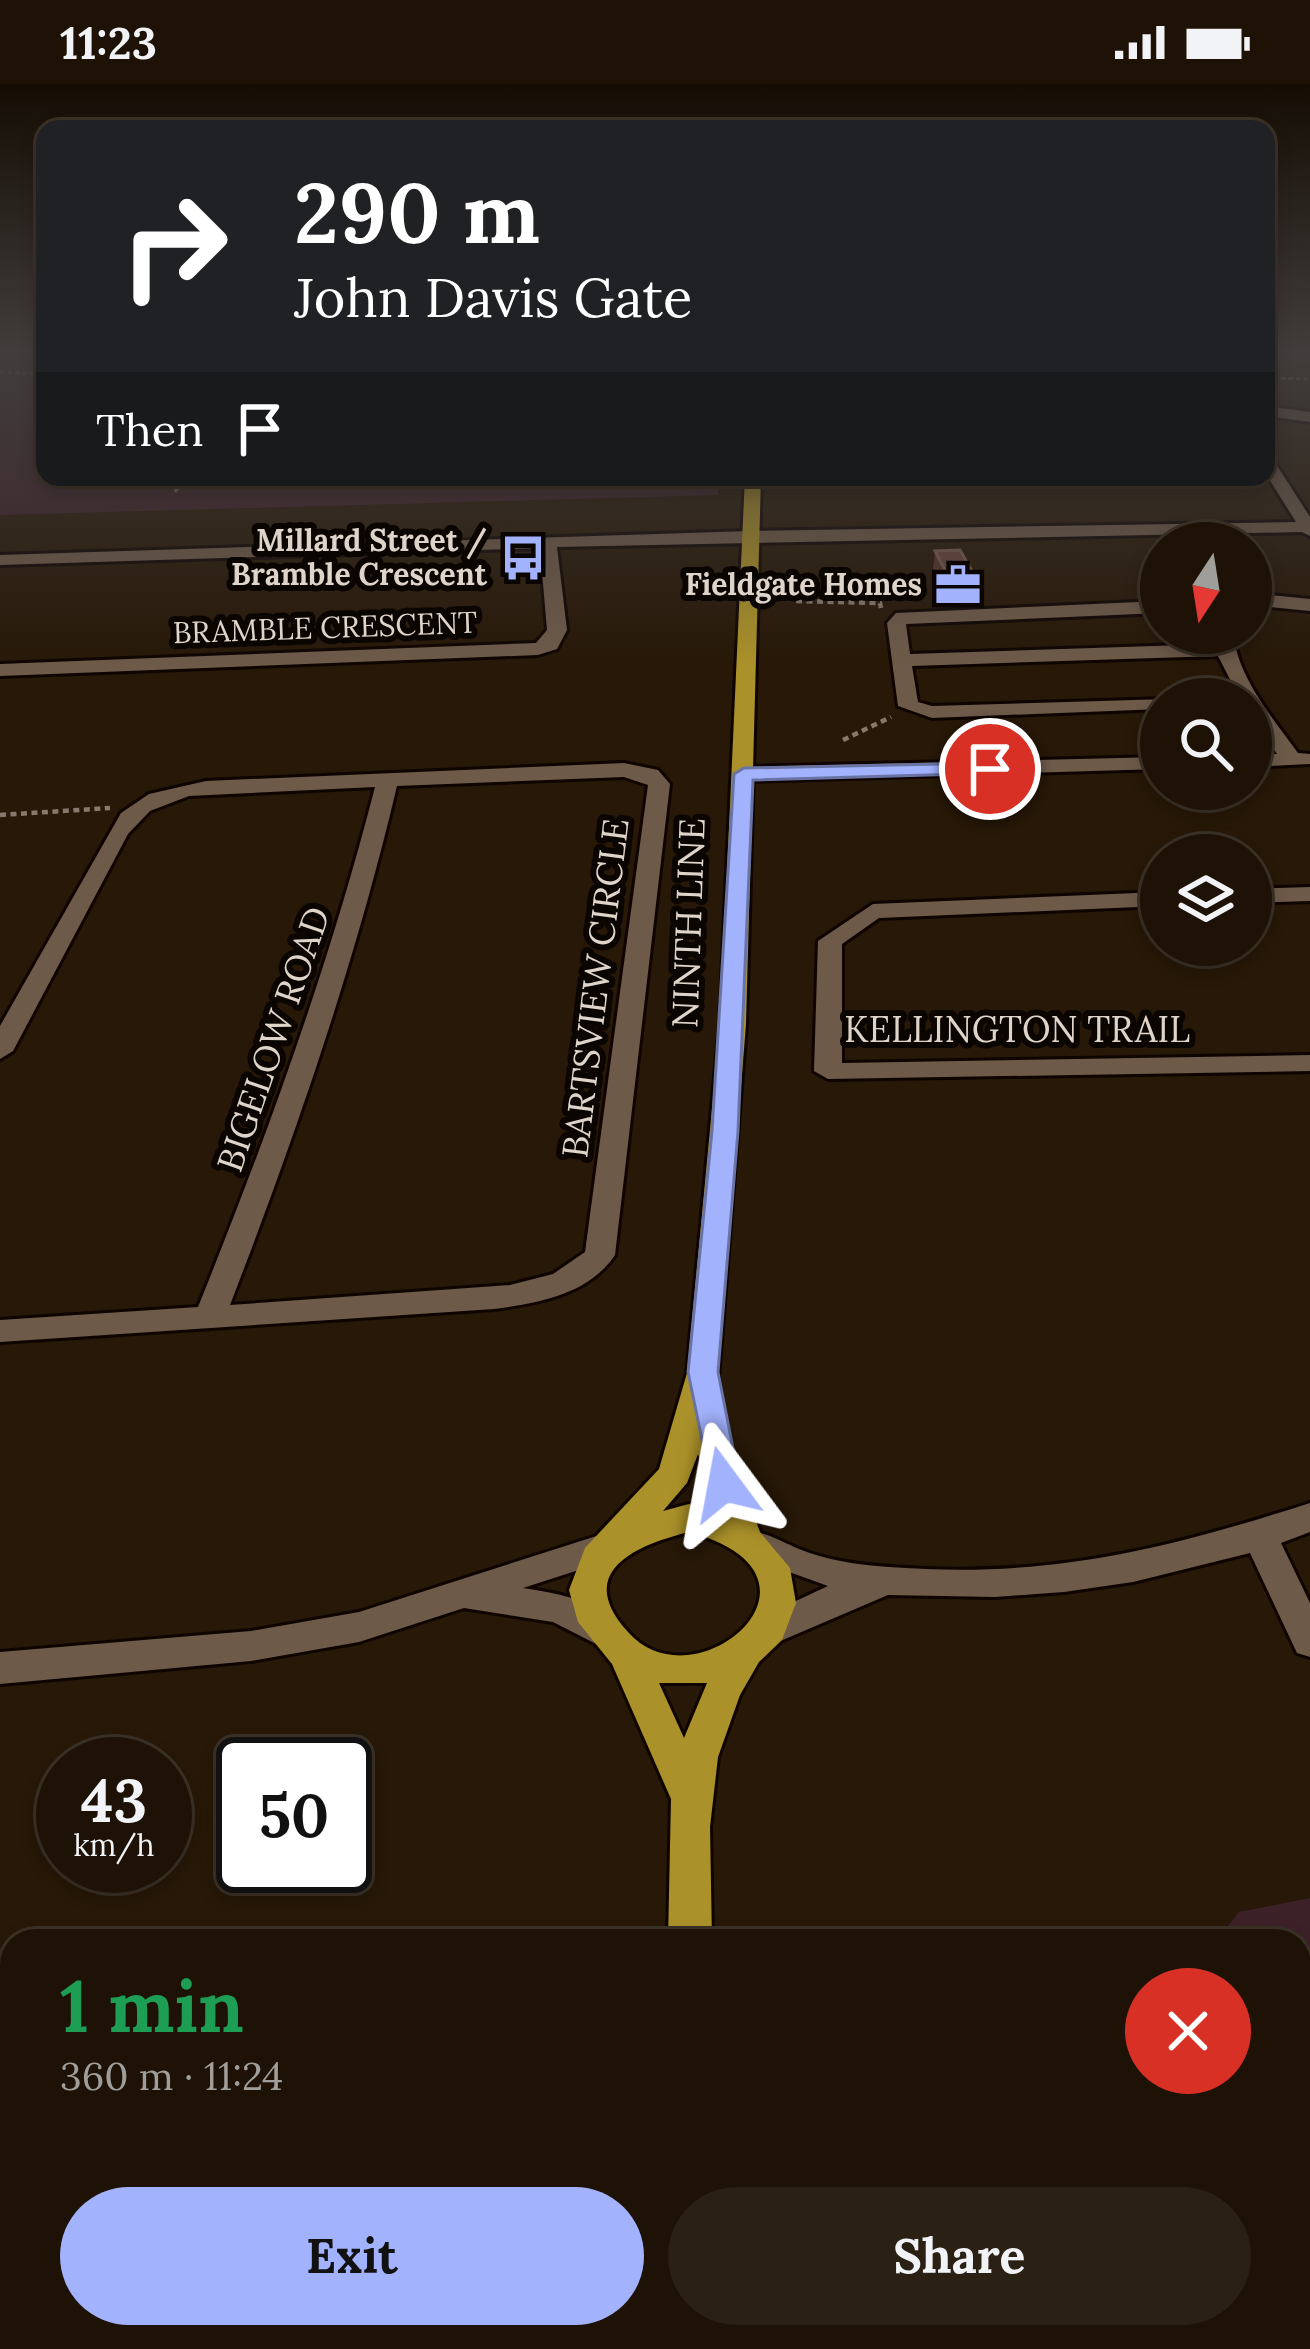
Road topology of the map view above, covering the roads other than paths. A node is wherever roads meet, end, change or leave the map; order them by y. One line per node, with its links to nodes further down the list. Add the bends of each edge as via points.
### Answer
1 (1275, 478): 3 (street)
2 (753, 486): 4 (main road, NINTH LINE)
3 (1309, 528): 4 (street)
4 (750, 540): 5 (street); 17 (main road, NINTH LINE)
5 (548, 544): 6 (street); 12 (street, BRAMBLE CRESCENT, via 556,630 538,649)
6 (0, 560)
7 (1272, 601): 8 (street)
8 (1310, 605)
9 (1140, 609): 11 (street, via 903,616 896,623)
10 (1140, 647): 11 (street)
11 (902, 660): 13 (street, via 908,706 932,712)
12 (0, 670)
13 (1140, 704)
14 (1272, 726): 15 (street)
15 (1301, 759)
16 (1140, 764): 17 (street)
17 (744, 774): 26 (main road, NINTH LINE)
18 (388, 781): 22 (street, BARTSVIEW CIRCLE, via 188,790 131,810); 24 (street, BIGELOW ROAD, via 356,913 290,1113); 24 (street, BARTSVIEW CIRCLE, via 624,770 659,784 600,1255 575,1280 548,1291)
19 (1310, 893): 20 (street)
20 (1272, 895)
21 (1140, 900): 23 (street, KELLINGTON TRAIL, via 873,911 830,941 829,1071)
22 (0, 1052)
23 (1310, 1063)
24 (210, 1316): 25 (street, BARTSVIEW CIRCLE)
25 (0, 1331)
26 (703, 1372): 29 (main road, NINTH LINE, via 675,1474); 30 (main road, NINTH LINE, via 715,1455)
27 (1310, 1517): 28 (street)
28 (1261, 1537): 31 (street, via 1079,1579); 34 (street)
29 (615, 1541): 30 (main road, via 652,1522 689,1518); 32 (street); 35 (main road, via 586,1588 591,1618)
30 (749, 1541): 31 (street, via 810,1568); 33 (main road, via 778,1582 776,1615)
31 (886, 1581): 33 (street, via 818,1605)
32 (465, 1595): 35 (street, via 560,1608); 36 (street, via 359,1627 251,1646)
33 (755, 1642): 35 (main road, via 724,1664 682,1671); 37 (main road, via 715,1696)
34 (1310, 1642)
35 (614, 1643): 37 (main road)
36 (0, 1668)
37 (689, 1794): 38 (main road)
38 (690, 1929)

